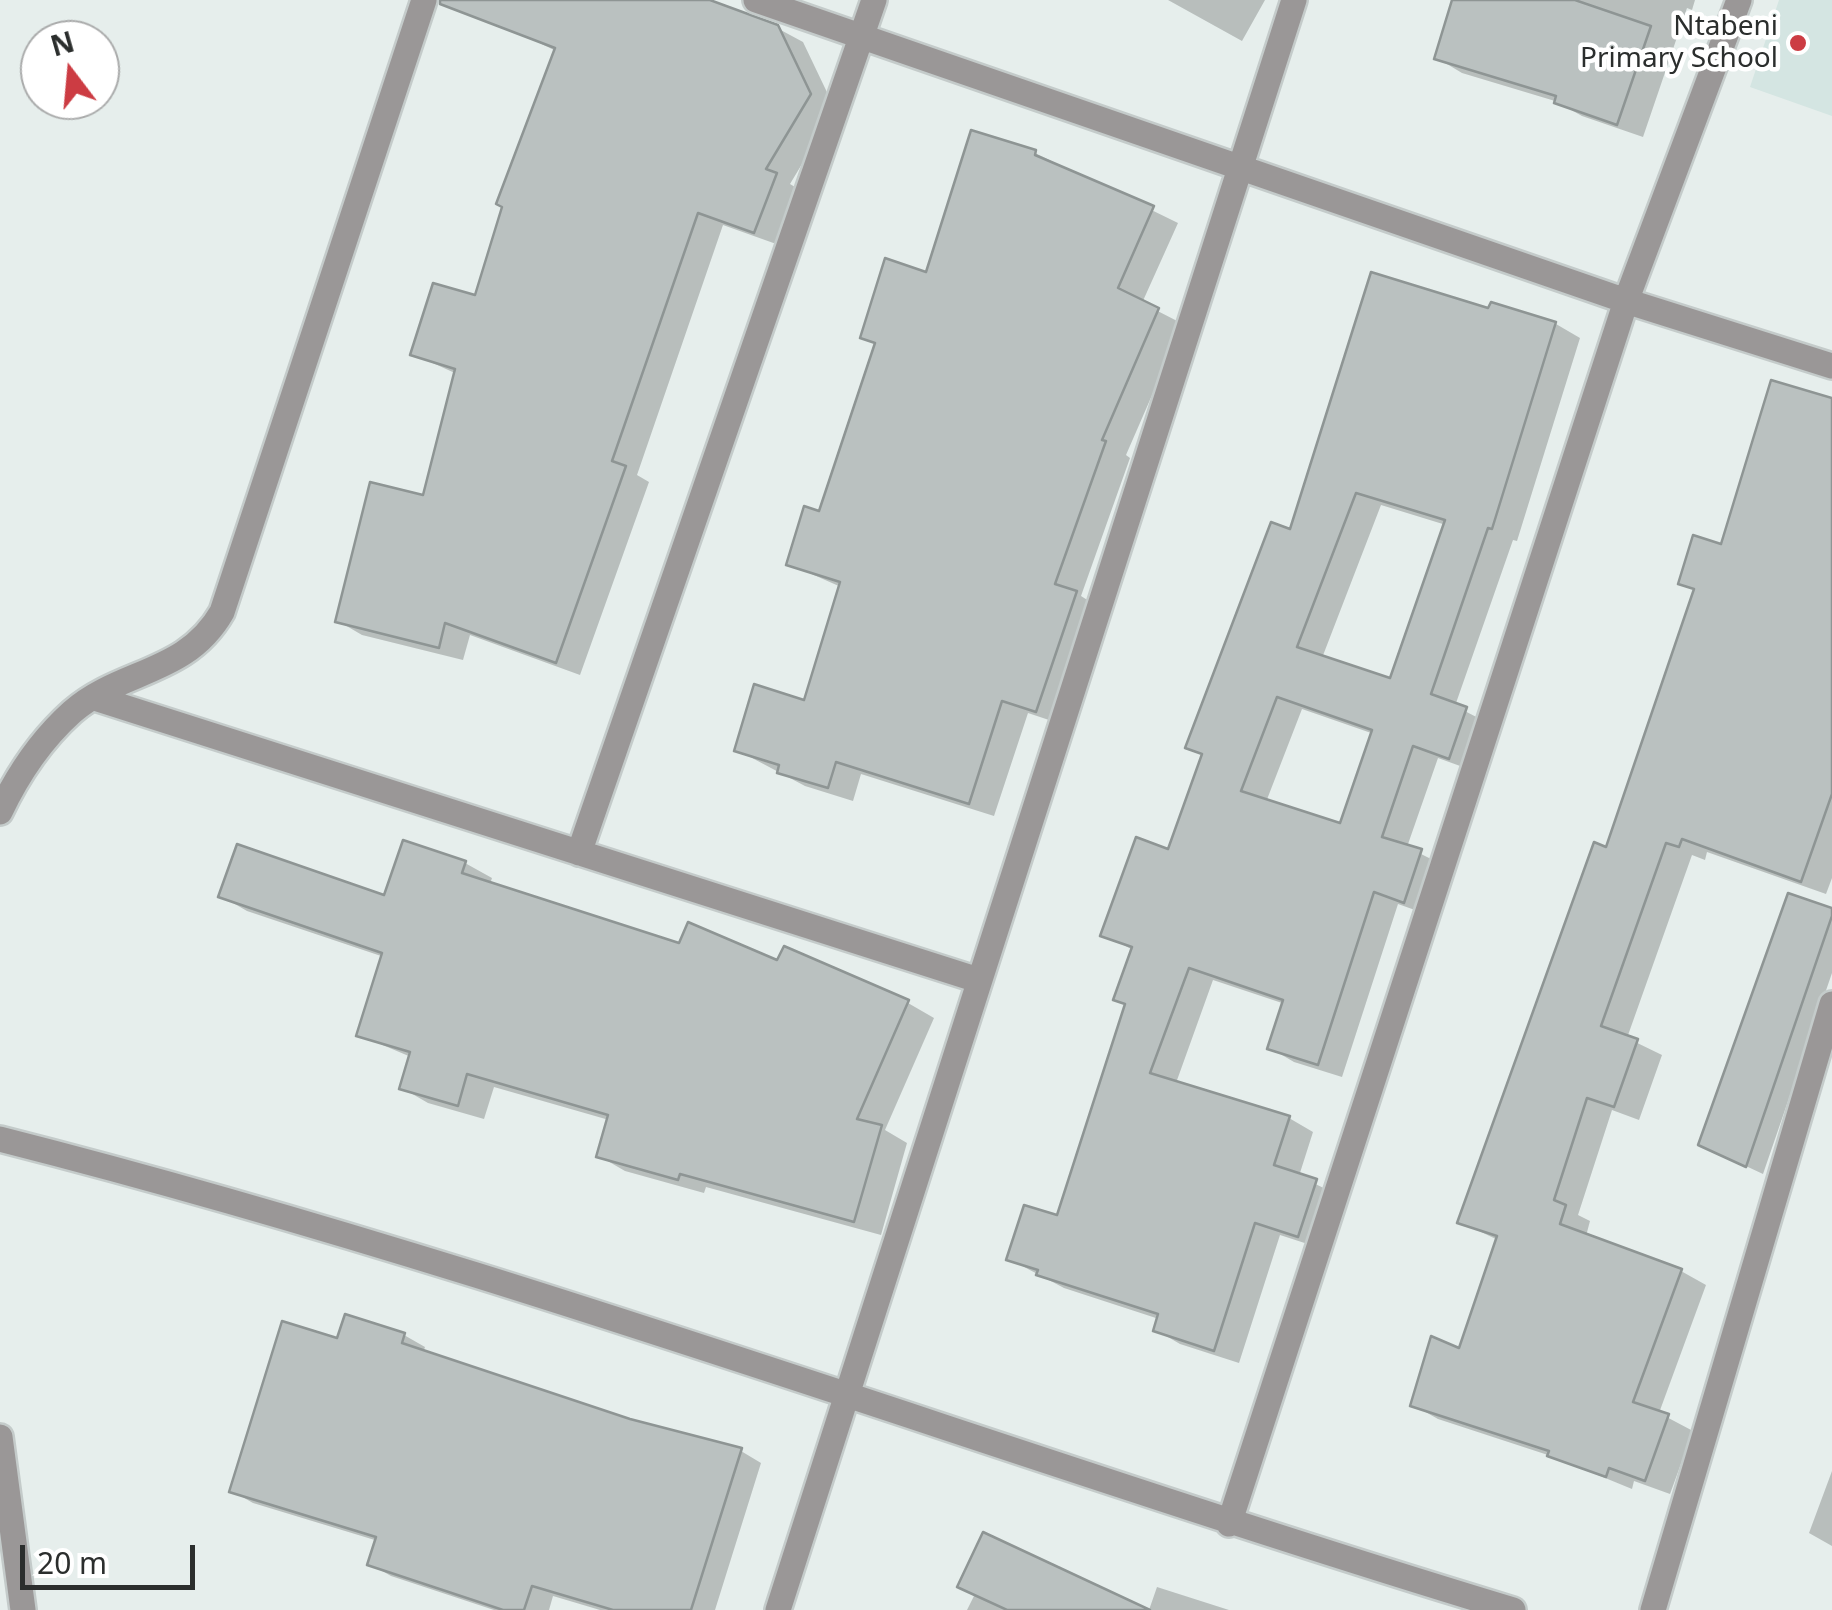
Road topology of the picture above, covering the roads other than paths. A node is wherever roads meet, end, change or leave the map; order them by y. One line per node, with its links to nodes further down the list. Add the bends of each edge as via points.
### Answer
1 (424, 0): 10 (street, via 222,612 209,635 185,655)
2 (756, 0): 6 (street)
3 (874, 0): 6 (street)
4 (1294, 0): 7 (street)
5 (1739, 0): 8 (street)
6 (862, 38): 7 (street); 12 (street)
7 (1238, 169): 8 (street); 13 (street)
8 (1626, 301): 9 (street); 18 (street)
9 (1832, 366)
10 (96, 698): 11 (street, via 72,711 26,766); 12 (street)
11 (0, 812)
12 (580, 853): 13 (street)
13 (978, 980): 16 (street)
14 (1832, 1004): 22 (street)
15 (0, 1139): 16 (street, via 160,1180)
16 (847, 1392): 18 (street); 20 (street)
17 (0, 1437): 19 (street)
18 (1229, 1524): 21 (street)
19 (23, 1610)
20 (778, 1610)
21 (1514, 1610)
22 (1653, 1610)

